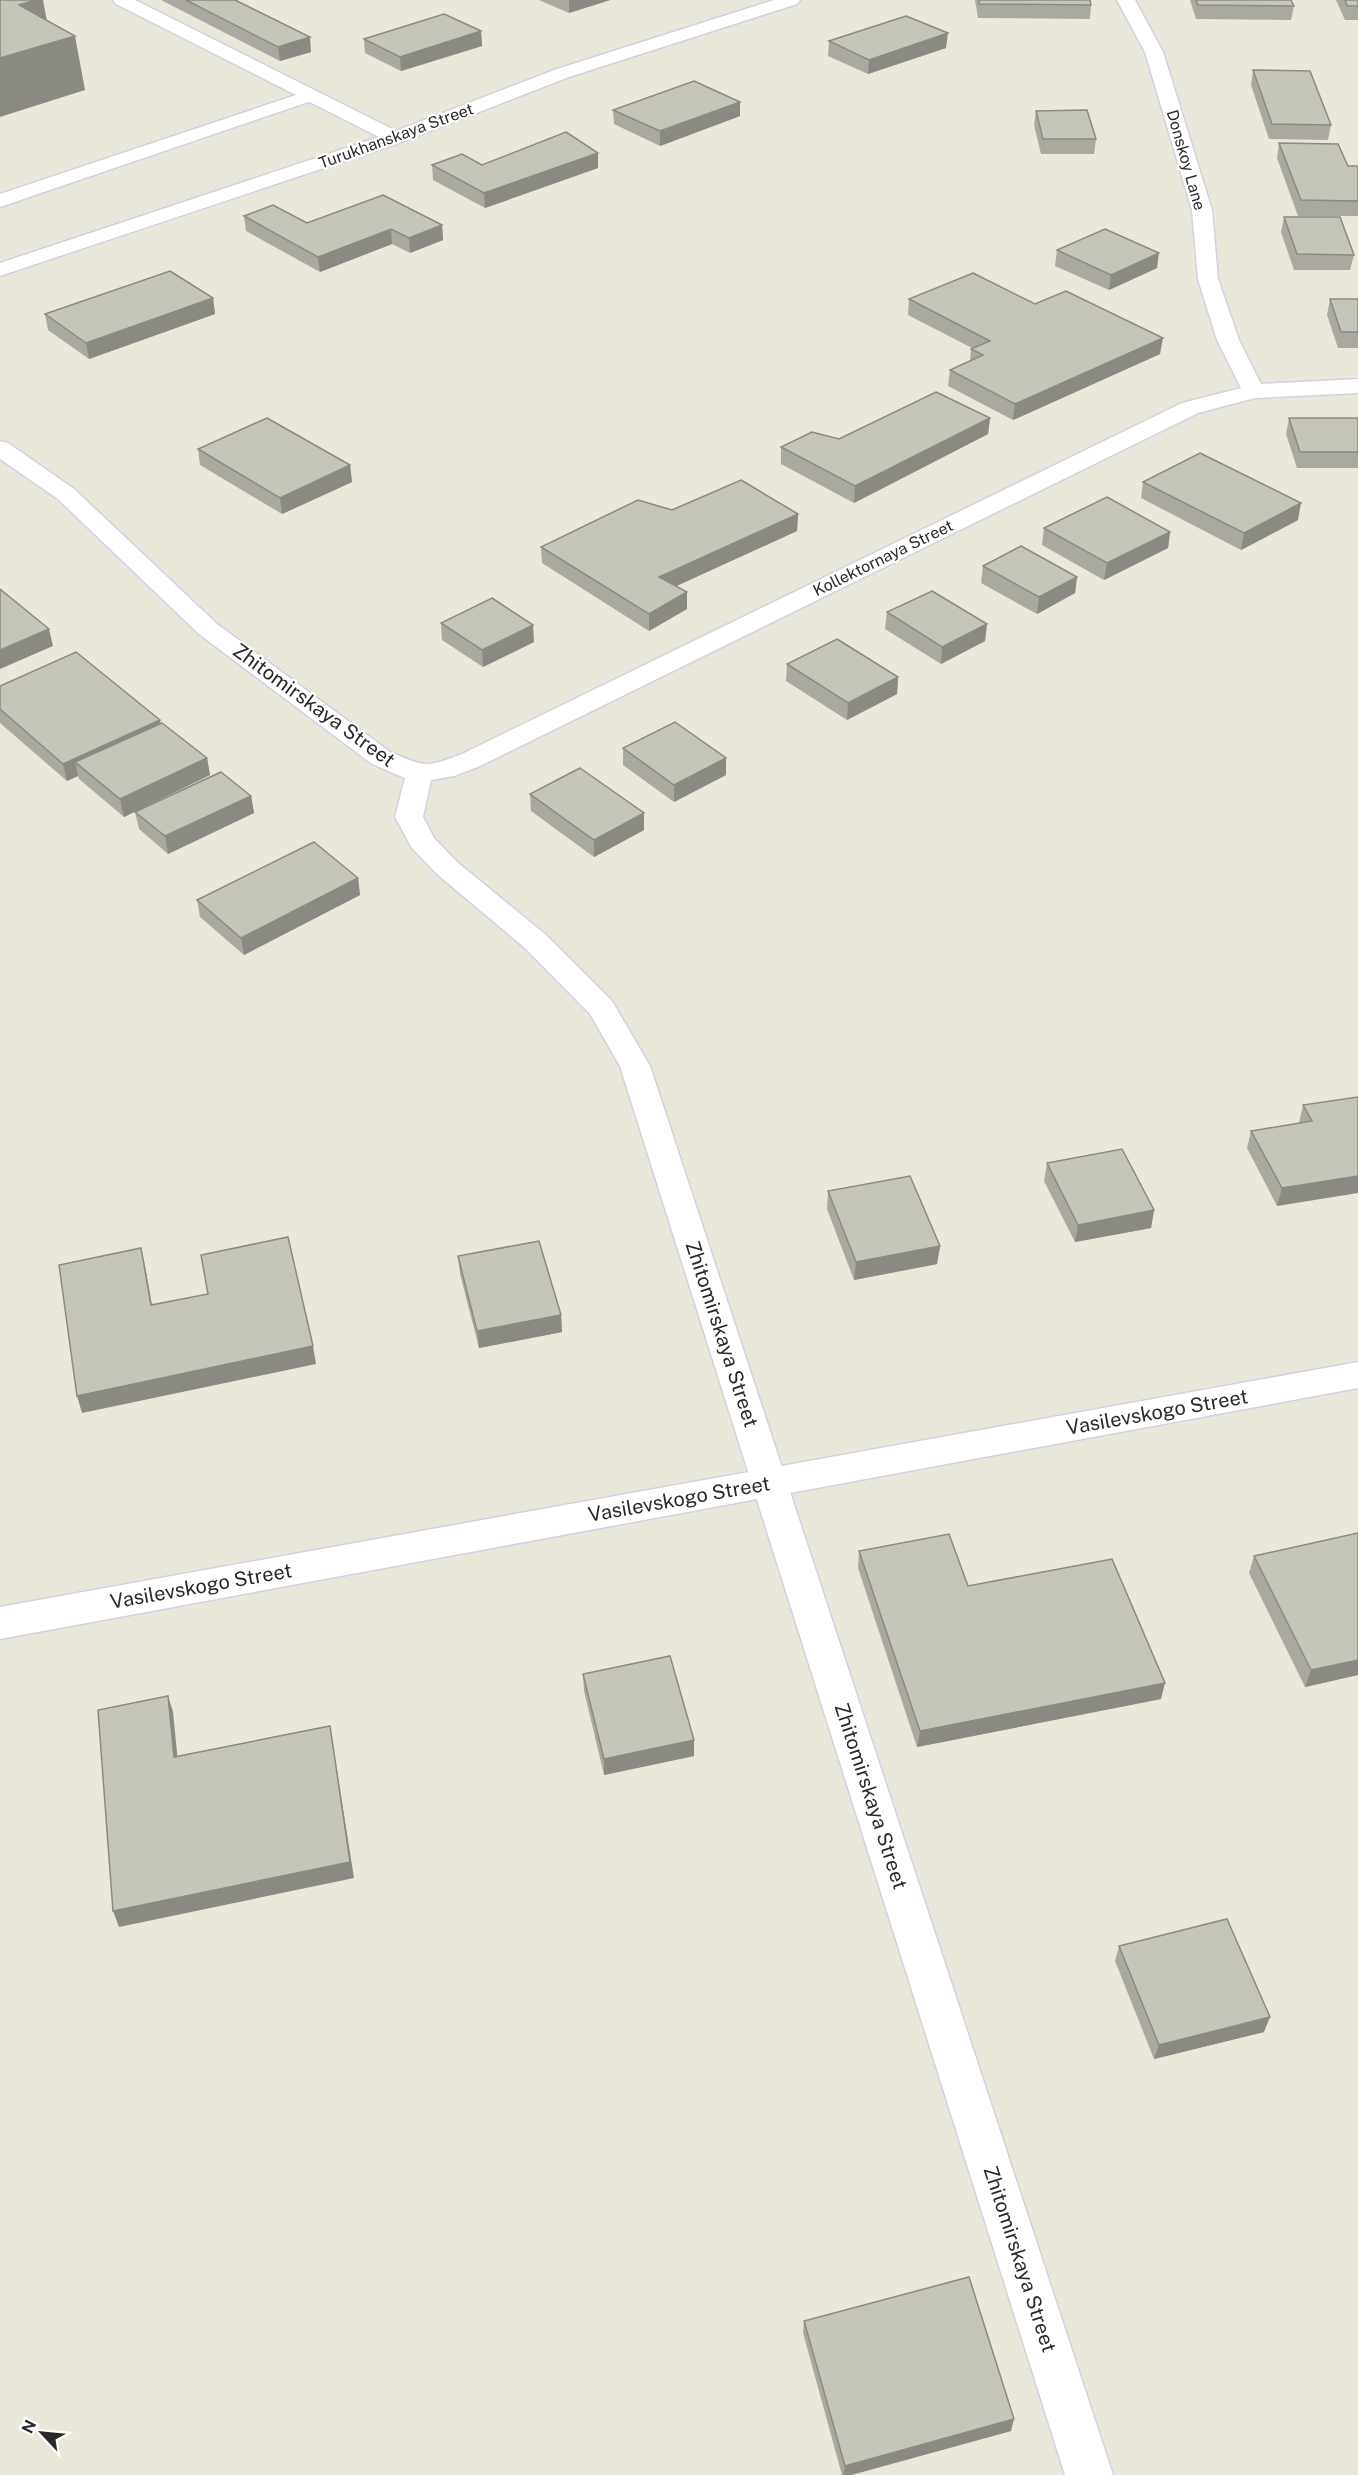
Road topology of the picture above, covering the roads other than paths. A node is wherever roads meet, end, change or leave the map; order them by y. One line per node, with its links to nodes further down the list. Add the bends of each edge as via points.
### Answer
1 (122, 0): 6 (street)
2 (740, 0): 5 (street)
3 (791, 0): 5 (street, Turukhanskaya Street)
4 (1126, 0): 11 (street, Donskoy Lane, via 1154,52 1202,210 1208,279 1228,340)
5 (764, 8): 7 (street, Turukhanskaya Street, via 563,73)
6 (311, 95): 7 (street); 8 (street)
7 (395, 138): 9 (street, Turukhanskaya Street)
8 (0, 201)
9 (0, 270)
10 (1358, 386): 11 (street, Kollektornaya Street)
11 (1254, 391): 13 (street, Kollektornaya Street, via 1190,408 471,760)
12 (0, 448): 13 (street, Zhitomirskaya Street, via 66,494 208,629 381,758)
13 (419, 774): 15 (street, Zhitomirskaya Street, via 409,817 422,842 447,868 536,942 601,1008 635,1066)
14 (1358, 1375): 15 (street, Vasilevskogo Street)
15 (770, 1482): 16 (street, Vasilevskogo Street); 17 (street, Zhitomirskaya Street)
16 (0, 1623)
17 (1089, 2475)

